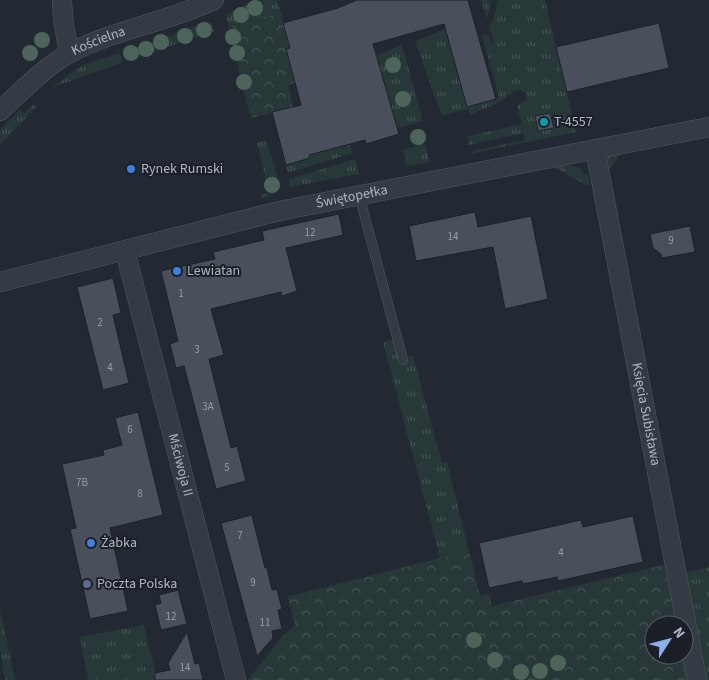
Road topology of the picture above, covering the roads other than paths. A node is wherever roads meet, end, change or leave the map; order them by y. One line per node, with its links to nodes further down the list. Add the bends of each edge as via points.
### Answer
1 (62, 0): 3 (street)
2 (214, 0): 3 (street, Kościelna)
3 (69, 53): 4 (street, Kościelna)
4 (0, 111)
5 (709, 127): 6 (street, Świętopełka)
6 (595, 149): 7 (street, Świętopełka); 12 (street, Księcia Subisława)
7 (359, 195): 8 (street, Świętopełka, via 279,211); 10 (lane)
8 (124, 251): 9 (street, Świętopełka); 11 (street, Mściwoja II)
9 (0, 282)
10 (403, 360)
11 (236, 680)
12 (697, 680)

